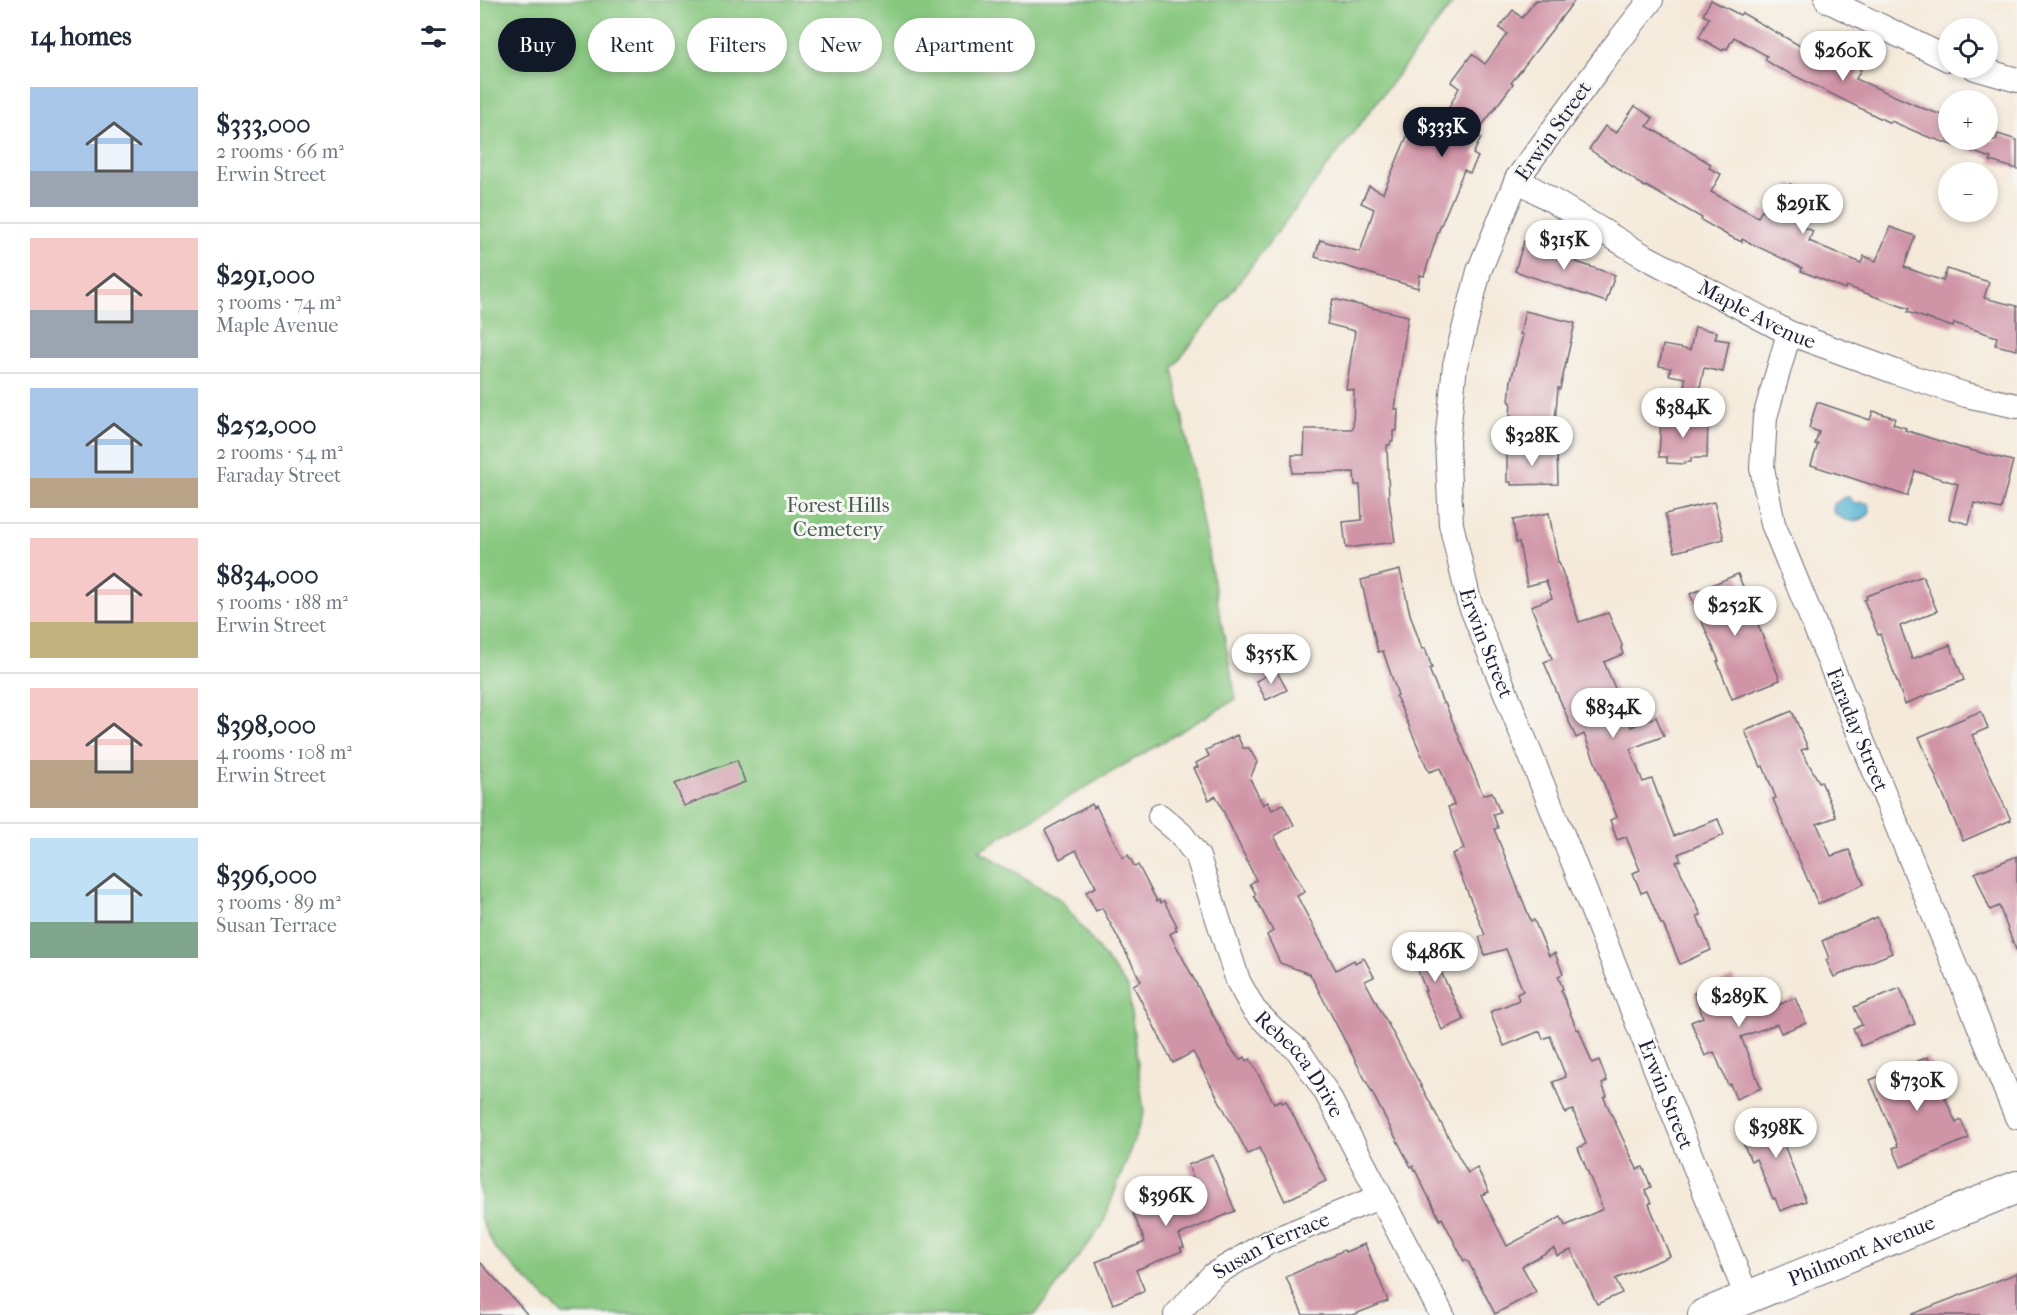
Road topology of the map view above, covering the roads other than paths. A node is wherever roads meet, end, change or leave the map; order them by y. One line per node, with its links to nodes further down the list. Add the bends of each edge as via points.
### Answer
1 (1651, 0): 6 (street, Erwin Street)
2 (1827, 0): 3 (street)
3 (1938, 54)
4 (1998, 74): 5 (street)
5 (2017, 80)
6 (1517, 179): 7 (street, Maple Avenue, via 1644,256); 13 (street, Erwin Street, via 1479,271 1455,365 1447,442 1451,524 1468,601)
7 (1789, 333): 8 (street, Maple Avenue, via 1966,395); 10 (street, Faraday Street, via 1765,417 1762,468 1773,524)
8 (2017, 406)
9 (1160, 816): 12 (street, Rebecca Drive, via 1181,834 1198,857 1238,981 1254,1010 1298,1050 1326,1092)
10 (2017, 1117)
11 (2017, 1187): 13 (main road, Philmont Avenue)
12 (1379, 1197): 14 (street, Susan Terrace, via 1258,1248 1213,1275); 15 (street, Rebecca Drive)
13 (1747, 1297): 16 (main road, Philmont Avenue)
14 (1176, 1315)
15 (1442, 1315)
16 (1704, 1315)

